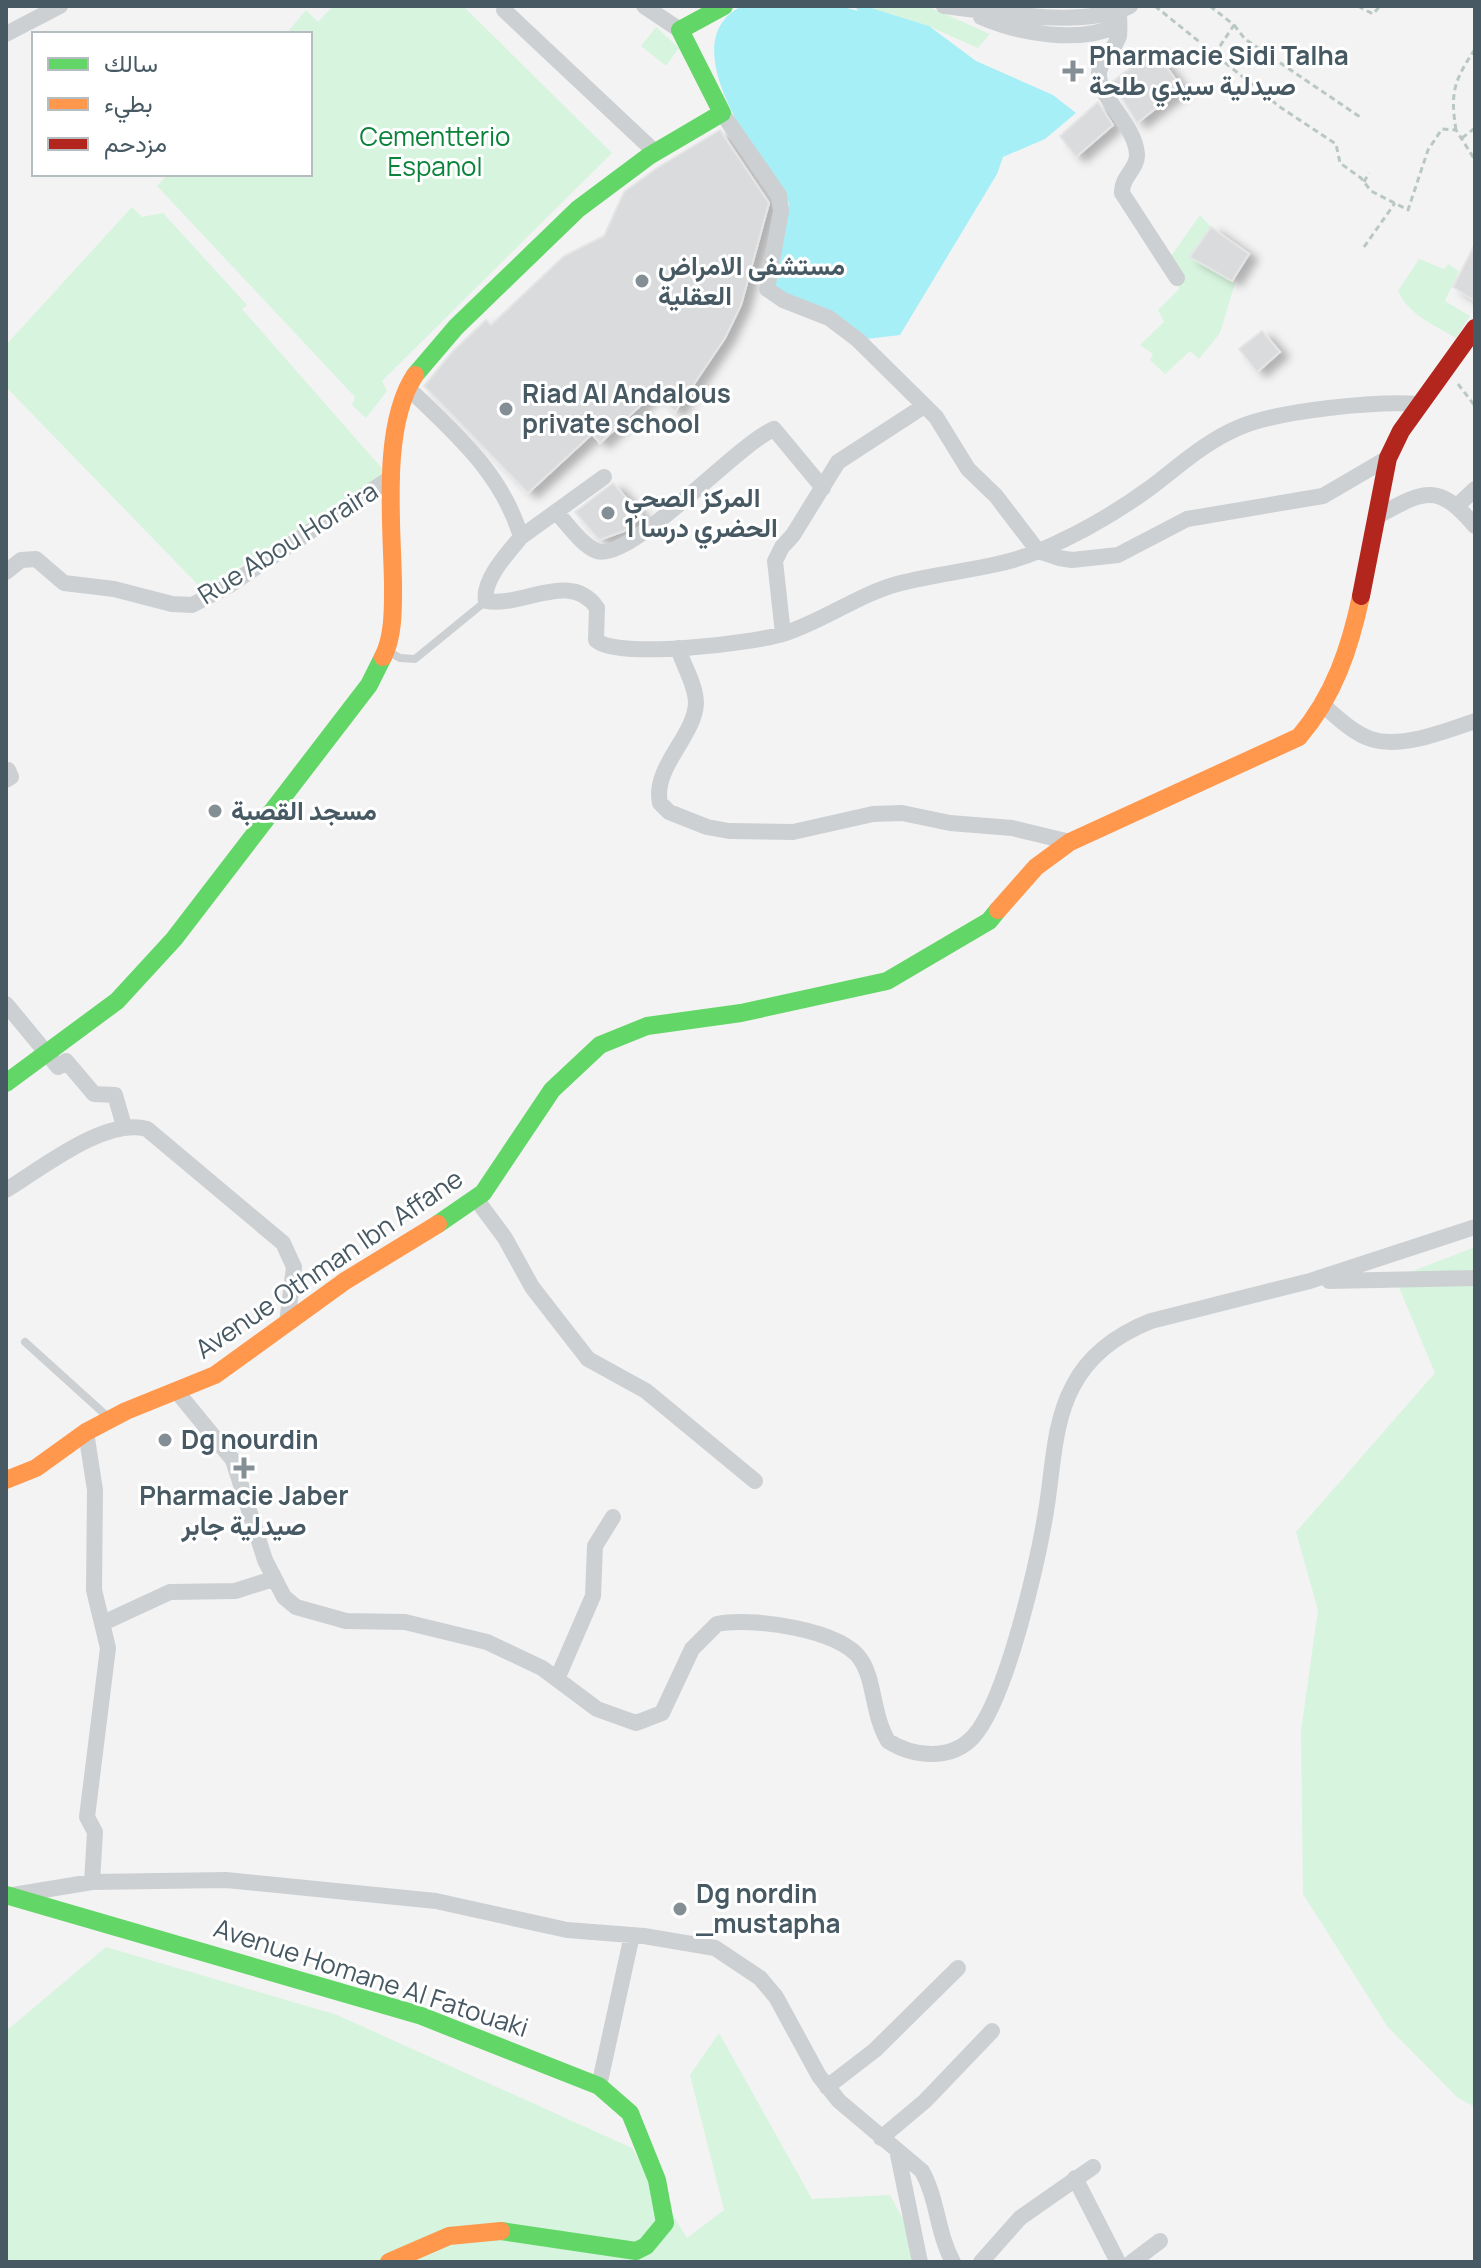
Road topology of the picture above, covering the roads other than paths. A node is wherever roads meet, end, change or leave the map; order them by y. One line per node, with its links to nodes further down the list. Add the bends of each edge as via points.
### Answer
1 (60, 6): 9 (street)
2 (644, 6): 8 (street)
3 (724, 6): 8 (street)
4 (951, 7): 6 (street, via 1020,15); 7 (street, via 995,23 1056,34 1102,33)
5 (504, 10): 11 (street)
6 (1094, 10): 7 (street)
7 (1122, 14): 12 (street, via 1099,78 1137,152 1121,183 1122,193)
8 (680, 30): 10 (street)
9 (6, 34)
10 (722, 113): 11 (street); 16 (street, via 779,195 781,211 767,289 845,329)
11 (655, 152): 14 (street, via 578,209 456,327)
12 (1177, 278)
13 (1475, 328): 15 (street, Avenue Othman Ibn Affane)
14 (407, 387): 18 (street, via 399,408); 26 (street, via 497,481)
15 (1420, 404): 17 (street, Avenue Othman Ibn Affane); 27 (street, via 1375,403 1241,426 1111,512)
16 (924, 406): 20 (street, via 847,454); 27 (street, via 951,436 968,469)
17 (1388, 458): 24 (street, Avenue Othman Ibn Affane); 27 (street, via 1323,496 1187,519 1118,555 1072,560)
18 (392, 477): 28 (street, Rue Abou Horaira, via 192,605 70,585 36,559 21,560); 32 (street, via 393,607)
19 (604, 477): 23 (street)
20 (823, 488): 23 (street, via 774,429 642,533 608,552 585,543); 30 (street, via 775,561)
21 (1475, 489): 22 (street)
22 (1458, 505): 24 (street, via 1444,496 1424,496); 25 (street)
23 (556, 512): 26 (street)
24 (1376, 517): 33 (street, Avenue Othman Ibn Affane, via 1354,620)
25 (1475, 526)
26 (521, 537): 29 (street, via 493,575)
27 (1038, 551): 30 (street, via 877,590)
28 (6, 572)
29 (486, 601): 31 (street, via 558,590 581,593 597,608 599,644); 32 (lane, via 415,659)
30 (783, 634): 31 (street)
31 (678, 648): 35 (street, via 695,707 660,788 660,803 669,812 717,830 793,832 902,813)
32 (386, 651): 37 (street, via 369,685 174,939 117,1001)
33 (1324, 706): 34 (street, via 1374,740 1399,740); 35 (street, Avenue Othman Ibn Affane, via 1314,724 1275,750)
34 (1475, 721)
35 (1070, 842): 41 (street, Avenue Othman Ibn Affane, via 1036,867 989,921 887,981 741,1013 647,1026 600,1045 552,1090)
36 (6, 1004): 37 (street)
37 (49, 1054): 38 (street); 39 (street, via 58,1067 66,1061 91,1093 115,1095)
38 (6, 1083)
39 (124, 1126): 40 (street, via 75,1148); 45 (street, via 147,1129 283,1243 294,1267)
40 (6, 1190)
41 (476, 1199): 45 (street, Avenue Othman Ibn Affane, via 383,1255); 51 (street, via 532,1287 588,1359 646,1391)
42 (1475, 1227): 44 (street)
43 (1475, 1278): 44 (street)
44 (1310, 1281): 55 (street, via 1151,1321 1101,1348 1088,1363 1062,1413 1035,1570 1004,1675 981,1725 957,1748 918,1753 888,1741 860,1657 828,1637 794,1628 717,1624 692,1649 662,1713 636,1723 597,1709)
45 (287, 1323): 47 (street, Avenue Othman Ibn Affane, via 215,1375)
46 (25, 1342): 48 (lane)
47 (178, 1393): 48 (street, Avenue Othman Ibn Affane); 53 (street, via 233,1460)
48 (110, 1419): 49 (street, Avenue Othman Ibn Affane)
49 (86, 1432): 50 (street, Avenue Othman Ibn Affane, via 36,1468); 54 (street, via 95,1490 94,1590)
50 (6, 1480)
51 (755, 1481)
52 (613, 1517): 55 (street, via 595,1546 593,1596)
53 (273, 1579): 54 (street, via 235,1591 170,1592); 55 (street, via 284,1597 312,1614 450,1631 511,1651)
54 (103, 1623): 56 (street, via 108,1648 105,1688 87,1817 95,1832)
55 (557, 1679)
56 (92, 1882): 57 (street); 58 (street, via 226,1880 436,1901 567,1930)
57 (9, 1895): 61 (street, Avenue Homane Al Fatouaki, via 419,2015)
58 (632, 1935): 61 (street); 62 (street, via 715,1948 748,1969 776,1997)
59 (958, 1968): 62 (street, via 875,2050)
60 (992, 2031): 63 (street)
61 (599, 2086): 68 (street, Avenue Homane Al Fatouaki, via 630,2113 657,2180 665,2223 646,2246 636,2251 506,2232 469,2232)
62 (827, 2087): 63 (street)
63 (881, 2138): 64 (street)
64 (897, 2150): 69 (street); 70 (street, via 912,2160 930,2186)
65 (1093, 2167): 66 (street)
66 (1075, 2178): 71 (street, via 1020,2218); 72 (street)
67 (1160, 2241): 73 (street)
68 (389, 2262)
69 (920, 2262)
70 (953, 2262)
71 (981, 2262)
72 (1118, 2262)
73 (1132, 2262)

